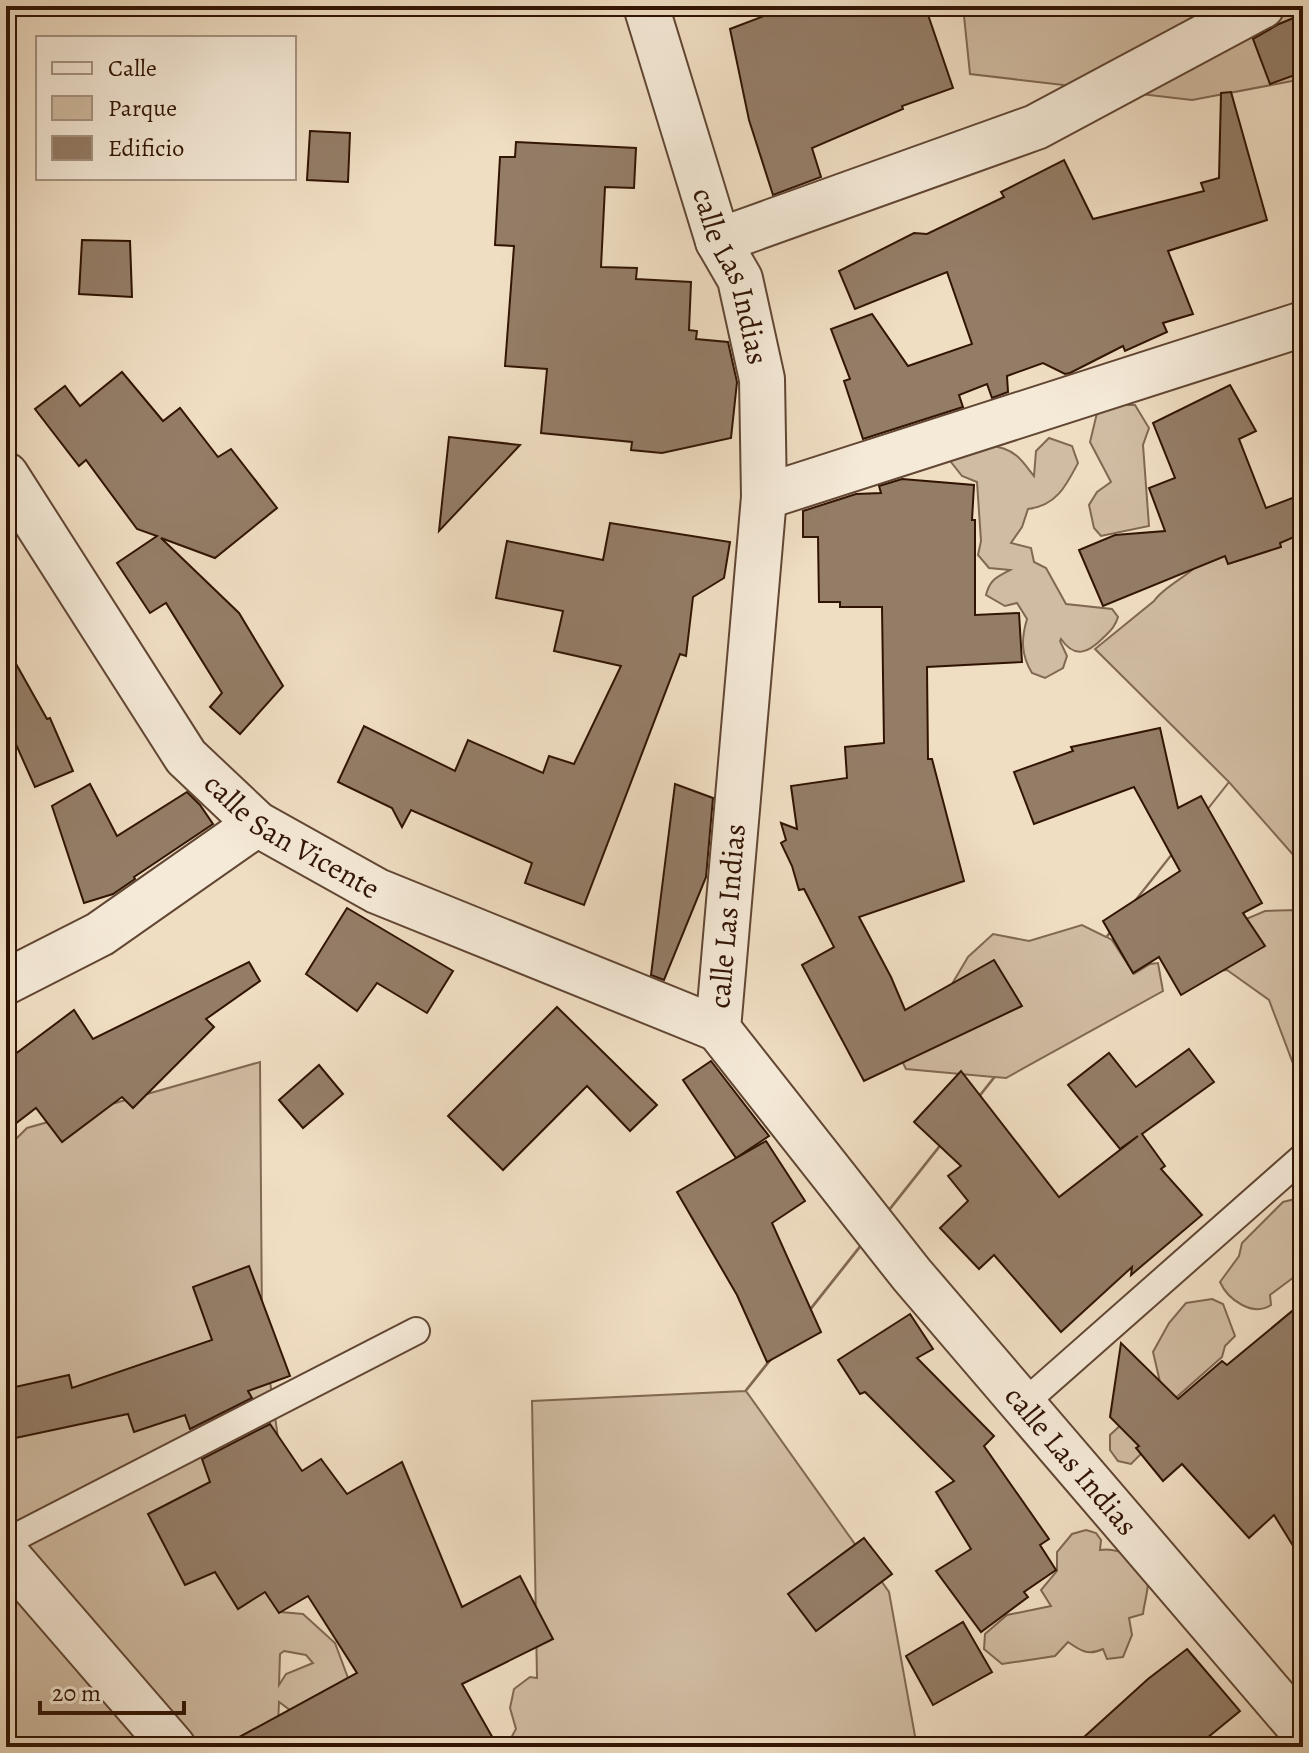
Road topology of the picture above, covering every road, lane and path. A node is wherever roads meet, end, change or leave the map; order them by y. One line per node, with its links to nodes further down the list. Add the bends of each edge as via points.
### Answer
1 (646, 6): 3 (street, calle Las Indias)
2 (1262, 6): 3 (street, via 1036,127)
3 (718, 241): 6 (street, calle Las Indias, via 740,279 762,379)
4 (1303, 324): 6 (street)
5 (6, 475): 7 (street, calle San Vicente, via 186,757)
6 (764, 497): 9 (street, calle Las Indias)
7 (257, 824): 8 (street, via 100,934); 9 (street, calle San Vicente, via 377,891)
8 (6, 982)
9 (718, 1029): 12 (street, calle Las Indias, via 912,1275)
10 (1303, 1157): 12 (lane)
11 (416, 1331): 13 (lane)
12 (1023, 1404): 15 (street, calle Las Indias)
13 (6, 1542)
14 (6, 1554): 16 (street)
15 (1303, 1731)
16 (173, 1747)

